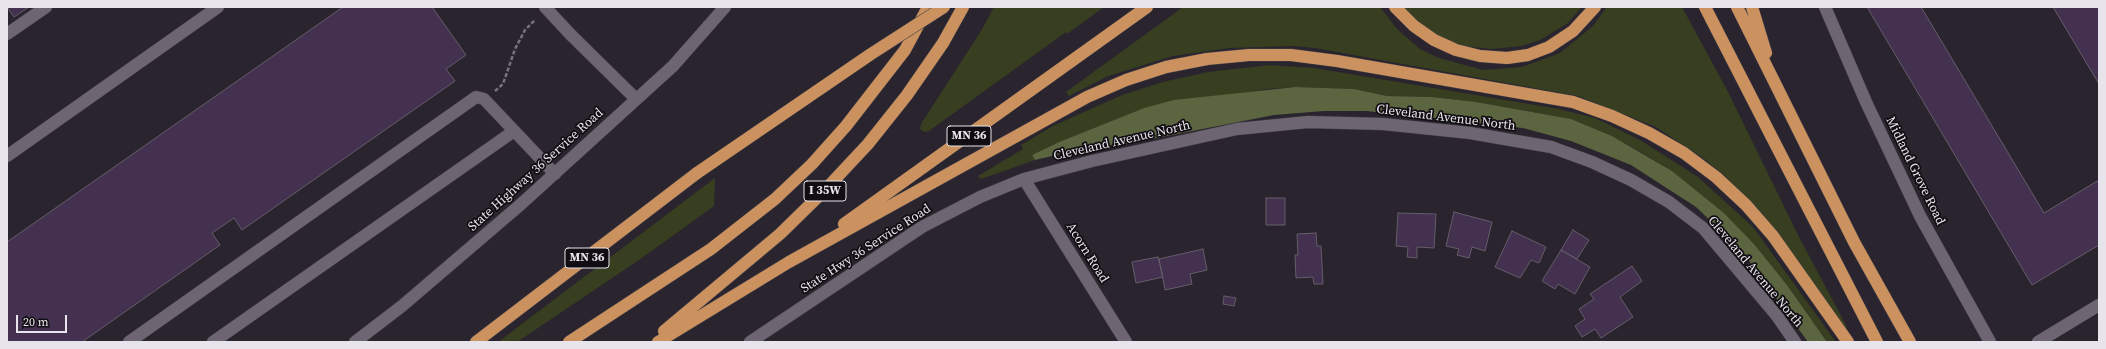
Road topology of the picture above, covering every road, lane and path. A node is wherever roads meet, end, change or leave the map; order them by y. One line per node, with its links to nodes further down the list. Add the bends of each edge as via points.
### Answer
1 (46, 7): 16 (street)
2 (218, 7): 21 (street)
3 (545, 7): 19 (street)
4 (725, 7): 19 (street, State Highway 36 Service Road, via 673,66)
5 (928, 7): 30 (highway, I 35W, via 905,50 846,126 812,164 775,199 711,249)
6 (944, 7): 29 (highway, MN 36, bridge, via 835,78 697,174)
7 (963, 7): 31 (highway, I 35W, via 943,44 868,144 825,190 742,267)
8 (1147, 7): 24 (highway, MN 36)
9 (1395, 7): 10 (highway, via 1414,26 1456,50 1480,56 1507,58 1528,55 1549,47 1573,31)
10 (1595, 7)
11 (1705, 7): 37 (highway)
12 (1737, 7): 17 (highway)
13 (1752, 7): 17 (highway, via 1763,40)
14 (1825, 7): 39 (street, Midland Grove Road, via 1920,216)
15 (535, 20): 18 (path, via 525,30 515,49 503,84)
16 (7, 34)
17 (1768, 68): 38 (highway, via 1854,242)
18 (484, 99): 20 (street); 26 (street, via 476,97)
19 (636, 99): 22 (street, State Highway 36 Service Road)
20 (514, 131): 22 (street); 27 (street)
21 (7, 156)
22 (555, 174): 28 (street, State Highway 36 Service Road, via 402,306)
23 (1024, 179): 33 (street, State Hwy 36 Service Road, via 980,196 922,227); 34 (street, Acorn Road); 35 (street, Cleveland Avenue North, via 1092,161 1237,130 1308,122 1383,124 1470,132 1550,147 1631,180 1669,202 1703,228)
24 (789, 262): 32 (highway, MN 36); 36 (highway, via 1050,116 1126,80 1207,59 1291,55 1573,102 1649,133 1684,153 1711,173 1746,205 1773,236)
25 (2099, 305): 40 (street)
26 (129, 342)
27 (213, 342)
28 (355, 342)
29 (476, 342)
30 (569, 342)
31 (650, 342)
32 (658, 342)
33 (750, 342)
34 (1126, 342)
35 (1796, 342)
36 (1848, 342)
37 (1877, 342)
38 (1910, 342)
39 (1990, 342)
40 (2038, 342)

